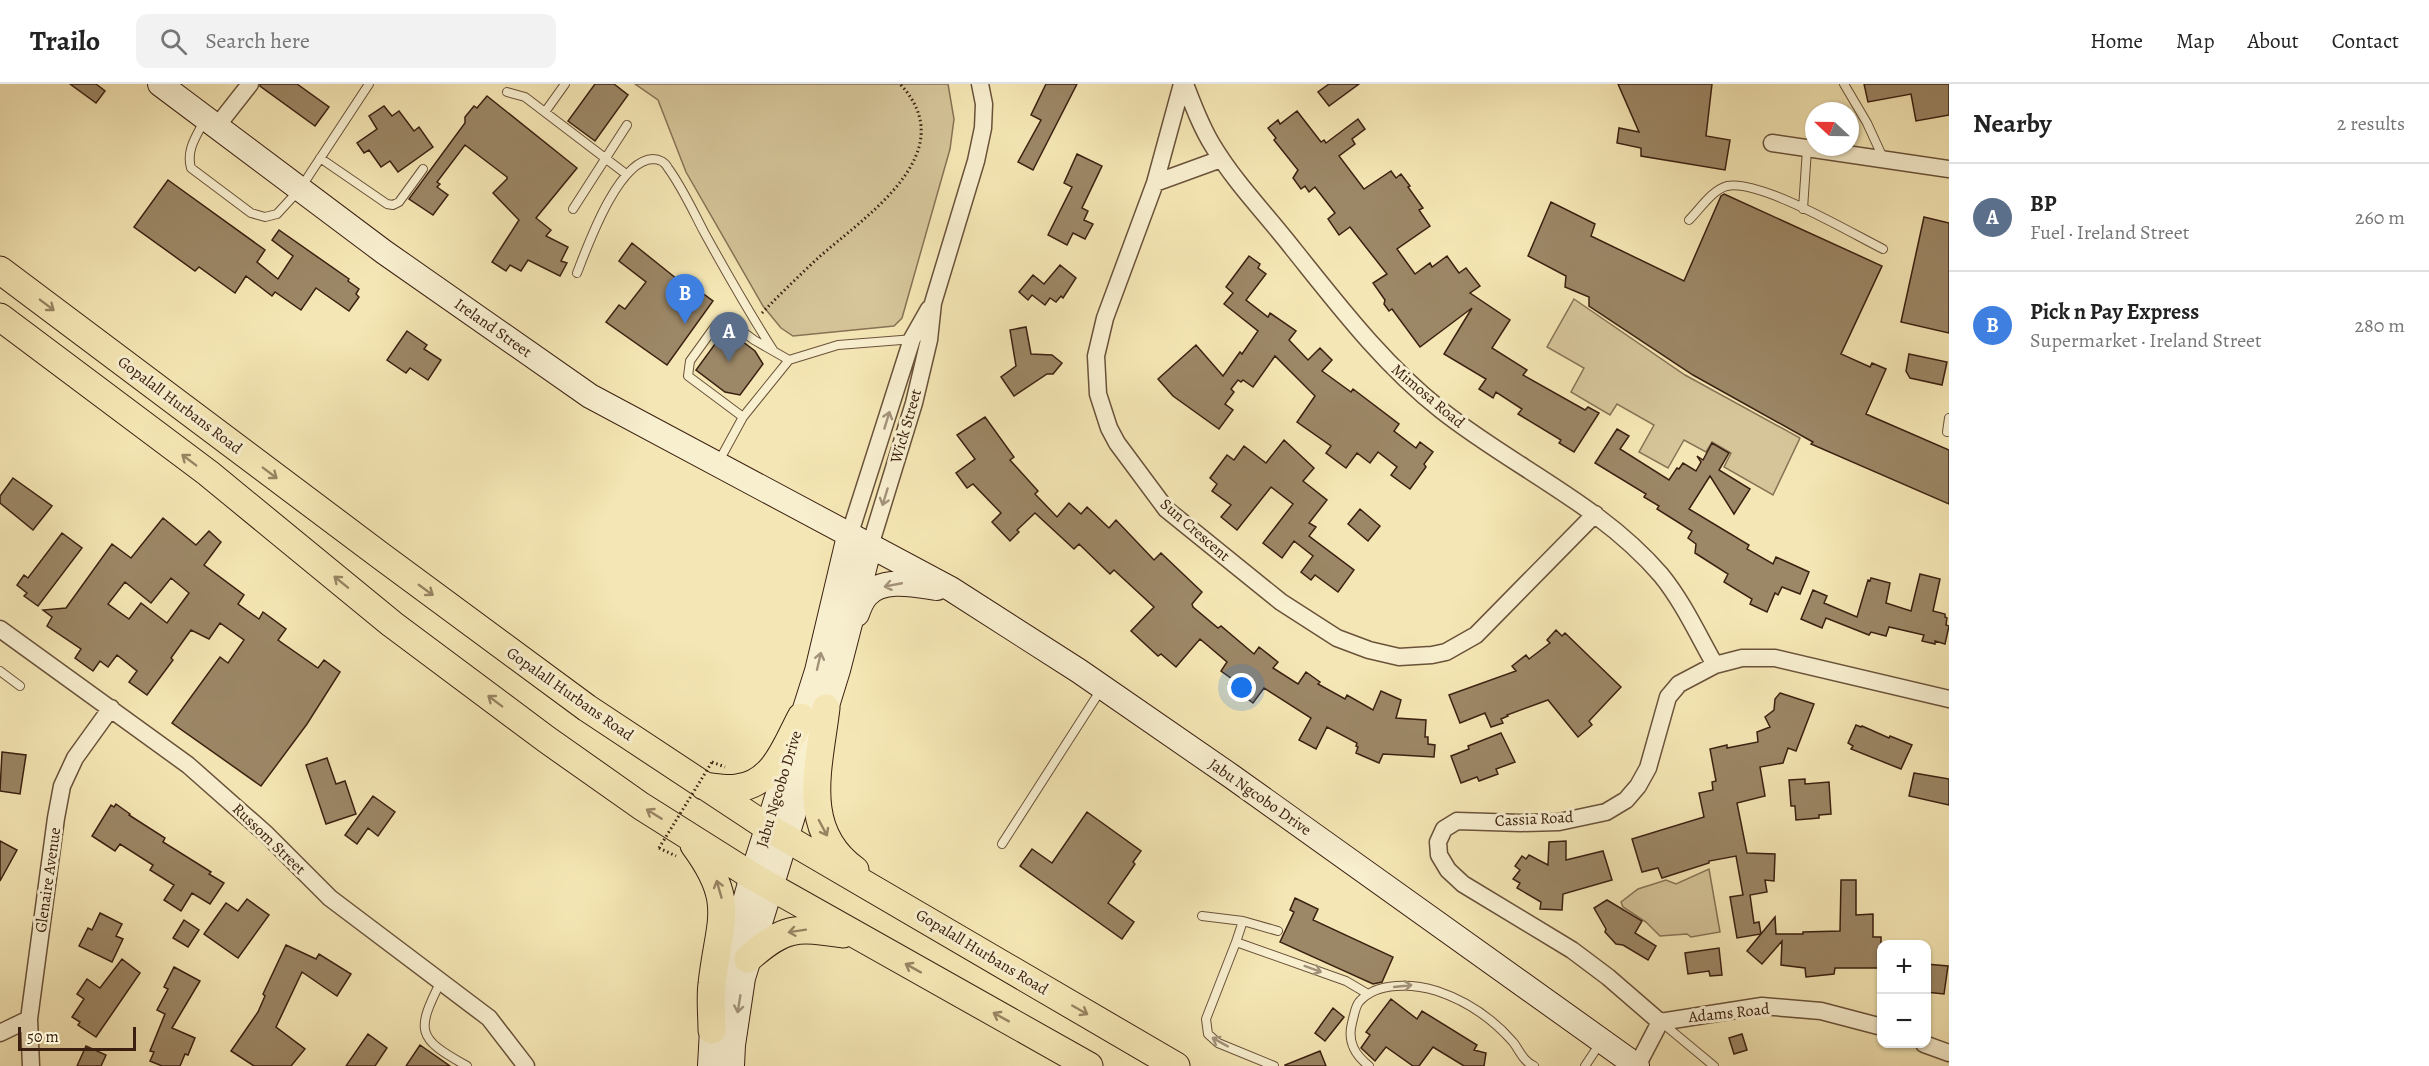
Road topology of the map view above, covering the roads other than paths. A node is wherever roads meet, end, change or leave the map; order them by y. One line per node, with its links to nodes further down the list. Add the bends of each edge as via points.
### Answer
1 (250, 84): 10 (street)
2 (369, 84): 16 (lane)
3 (565, 84): 9 (lane)
4 (980, 84): 31 (street, Wick Street, via 984,128)
5 (1184, 84): 18 (street, Mimosa Road); 23 (street, Sun Crescent)
6 (1844, 84): 19 (lane)
7 (173, 90): 10 (main road, Ireland Street)
8 (507, 92): 9 (lane, via 519,94)
9 (545, 112): 17 (lane)
10 (211, 122): 24 (main road, Ireland Street); 24 (lane, via 190,147 188,158 191,168 225,195 251,213 265,217 277,214)
11 (627, 126): 17 (lane)
12 (1772, 143): 13 (street)
13 (1805, 149)
14 (1807, 156): 26 (lane)
15 (1852, 156): 19 (street)
16 (320, 158): 20 (lane, via 393,205); 24 (lane)
17 (606, 159): 22 (lane); 25 (lane)
18 (1221, 159): 23 (street); 41 (street, Mimosa Road, via 1344,312 1403,377 1482,440)
19 (1884, 161): 21 (street)
20 (423, 169)
21 (1949, 169)
22 (626, 174): 30 (lane, via 598,222); 35 (lane, via 648,160 663,162)
23 (1155, 183): 41 (street, Sun Crescent, via 1099,337 1096,374 1103,411 1117,443 1166,509 1281,602 1337,638 1369,650 1399,657 1432,656 1476,635)
24 (300, 189): 40 (main road, Ireland Street, via 591,396)
25 (573, 209)
26 (1803, 209): 27 (lane, via 1746,186 1727,186 1712,195); 28 (lane)
27 (1689, 219)
28 (1883, 249)
29 (0, 270): 54 (main road, Gopalall Hurbans Road, one-way to 54, via 568,694)
30 (576, 273)
31 (933, 303): 33 (street, Wick Street); 34 (street, Wick Street)
32 (0, 317): 55 (main road, one-way to 32, via 546,739 392,624 208,474)
33 (912, 339): 34 (lane); 36 (lane, via 838,345); 42 (street, Wick Street, one-way to 33)
34 (929, 340): 42 (street, Wick Street, one-way to 42, via 914,403)
35 (773, 351): 36 (lane); 37 (lane, via 727,320 716,325 690,361 688,376)
36 (789, 360): 37 (lane)
37 (743, 417): 40 (lane)
38 (1949, 418): 39 (lane)
39 (1947, 432)
40 (717, 464): 42 (main road, Ireland Street)
41 (1595, 514): 46 (street, Mimosa Road, via 1663,577)
42 (860, 541): 43 (main road, Jabu Ngcobo Drive); 45 (main road, Jabu Ngcobo Drive); 53 (main road, Jabu Ngcobo Drive, one-way to 42)
43 (951, 589): 45 (main road, one-way to 45, via 900,583 875,589 866,596); 49 (main road, Jabu Ngcobo Drive)
44 (0, 629): 51 (street, Russom Street)
45 (847, 632): 52 (main road, Jabu Ngcobo Drive)
46 (1715, 665): 50 (street, Cassia Road, via 1742,658 1775,658); 69 (street, Cassia Road, via 1679,684 1668,697 1648,768 1626,800 1606,812 1559,822 1457,821 1444,829 1438,842 1439,855 1463,884 1572,950)
47 (0, 671): 48 (lane)
48 (20, 686)
49 (1103, 688): 57 (lane); 73 (main road, Jabu Ngcobo Drive)
50 (1949, 699)
51 (111, 708): 66 (street, Russom Street, via 188,765 265,832 330,898); 68 (street, Glenaire Avenue, via 75,758 62,786)
52 (826, 708): 56 (main road, Jabu Ngcobo Drive); 60 (main road, one-way to 60, via 816,796 818,819 840,859)
53 (801, 717): 54 (main road, via 774,766 762,779 736,789); 56 (main road, Jabu Ngcobo Drive)
54 (708, 773): 56 (main road, Gopalall Hurbans Road)
55 (685, 833): 58 (main road); 71 (main road, one-way to 55, via 712,985 723,902 717,880)
56 (777, 833): 58 (main road, Jabu Ngcobo Drive); 60 (main road, Gopalall Hurbans Road)
57 (1002, 844)
58 (762, 882): 63 (main road); 65 (main road, Jabu Ngcobo Drive); 71 (main road, Jabu Ngcobo Drive)
59 (1202, 916): 61 (lane)
60 (929, 921): 83 (main road, Gopalall Hurbans Road, one-way to 83)
61 (1243, 921): 62 (lane); 64 (lane)
62 (1278, 931)
63 (854, 935): 65 (main road, one-way to 65, via 796,930 780,934); 82 (main road, one-way to 63)
64 (1236, 942): 67 (lane, one-way to 67, via 1346,981); 84 (lane, one-way to 64, via 1208,1035 1206,1019)
65 (748, 959): 81 (main road, Jabu Ngcobo Drive, one-way to 81)
66 (442, 980): 76 (street, Russom Street, via 489,1018); 79 (lane, via 424,1019 423,1032 432,1043)
67 (1368, 994): 77 (lane, one-way to 77, via 1414,985 1463,1002 1514,1043); 85 (lane, via 1357,1004 1349,1035 1356,1055)
68 (29, 1019): 72 (street); 78 (street, Glenaire Avenue)
69 (1660, 1022): 70 (street, Adams Road, via 1762,1006 1821,1011); 87 (street); 88 (lane)
70 (1877, 1026)
71 (711, 1030): 80 (main road, Jabu Ngcobo Drive)
72 (0, 1033)
73 (1601, 1041): 86 (lane); 87 (main road, Jabu Ngcobo Drive)
74 (1931, 1047): 75 (street)
75 (1949, 1053)
76 (526, 1064)
77 (1529, 1065)
78 (31, 1066)
79 (467, 1066)
80 (710, 1066)
81 (732, 1066)
82 (1089, 1066)
83 (1176, 1066)
84 (1274, 1066)
85 (1369, 1066)
86 (1585, 1066)
87 (1637, 1066)
88 (1714, 1066)

